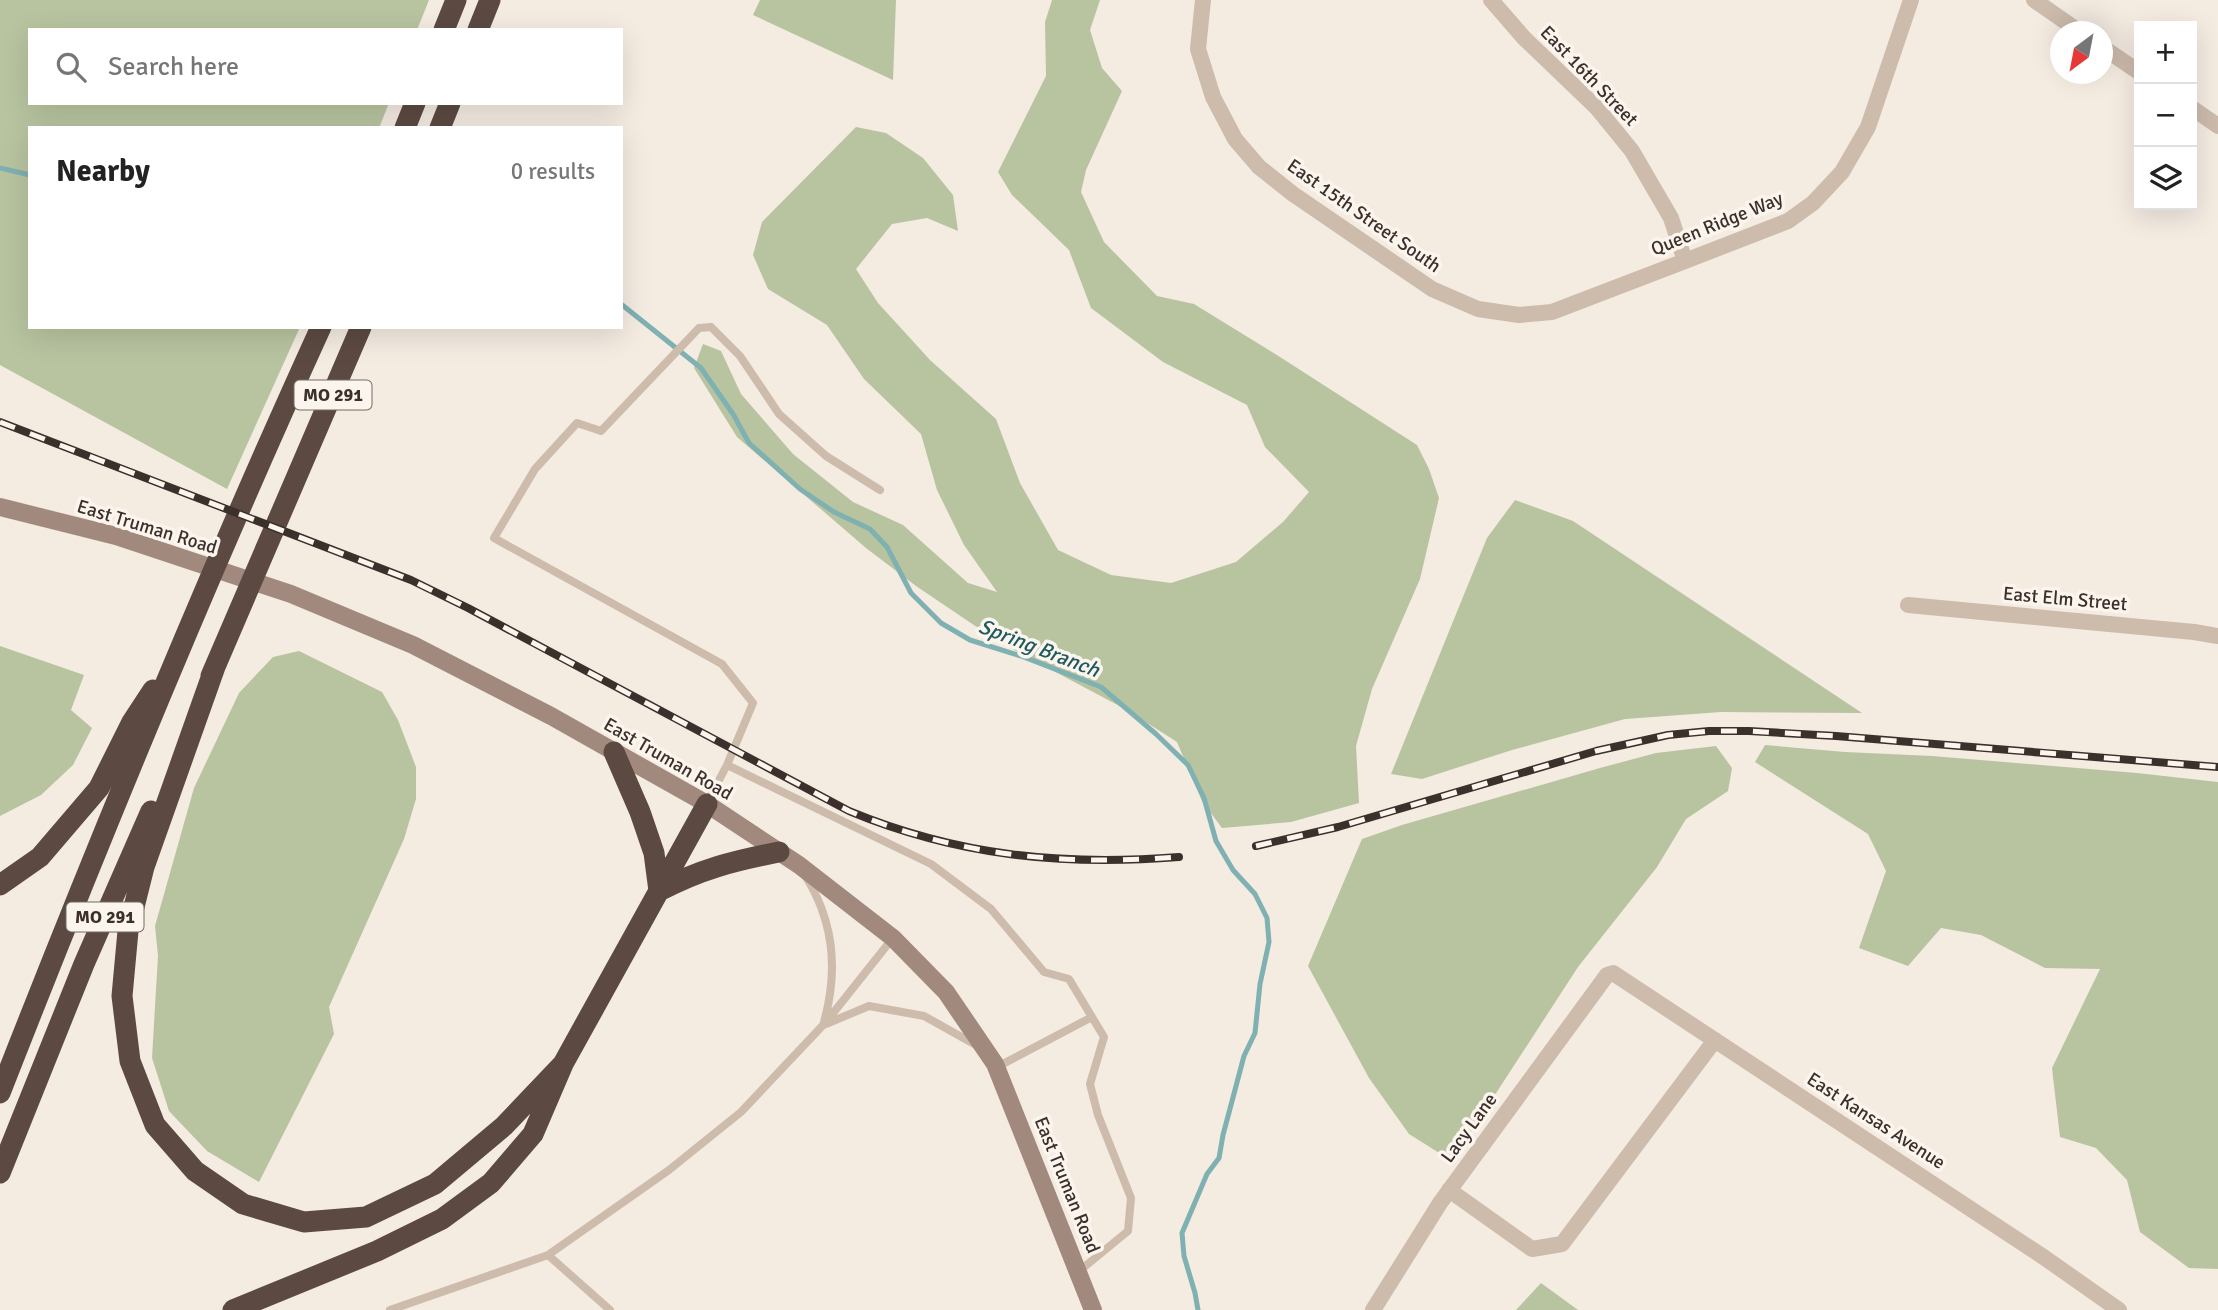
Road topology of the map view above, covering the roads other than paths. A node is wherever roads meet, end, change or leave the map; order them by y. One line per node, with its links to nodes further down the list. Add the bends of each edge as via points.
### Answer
1 (456, 0): 8 (highway)
2 (490, 0): 9 (highway)
3 (1203, 0): 19 (street, East 15th Street South, via 1198,49 1213,97 1236,139 1259,167 1432,289)
4 (1491, 0): 18 (street, East 16th Street, via 1597,108 1632,151 1671,218)
5 (1911, 0): 18 (street, Queen Ridge Way, via 1868,127 1842,172 1788,221)
6 (2034, 0): 7 (street)
7 (2064, 21)
8 (445, 28)
9 (479, 28)
10 (2113, 54): 11 (street)
11 (2134, 69)
12 (414, 105): 15 (highway)
13 (449, 105): 16 (highway)
14 (2197, 111): 17 (street)
15 (406, 126)
16 (441, 126)
17 (2218, 126)
18 (1685, 261): 19 (street, Queen Ridge Way, via 1552,312)
19 (1496, 312)
20 (320, 329): 26 (highway, MO 291)
21 (360, 329): 27 (highway, MO 291)
22 (880, 490): 29 (lane, via 826,456 779,414 727,341 711,327 699,328 601,431 577,423 535,469 494,538 722,664 753,703)
23 (0, 507): 28 (main road, East Truman Road, via 116,537 291,594 413,645)
24 (1908, 605): 25 (street, East Elm Street)
25 (2218, 636)
26 (180, 650): 33 (highway, via 132,722 99,788 40,857); 42 (highway, MO 291)
27 (216, 664): 41 (highway, via 144,867 128,932 122,996 130,1060 155,1125 195,1171 243,1204 304,1222 366,1217 435,1184 505,1126); 43 (highway, MO 291, via 84,964)
28 (614, 752): 30 (main road, East Truman Road); 34 (highway, via 654,853)
29 (727, 765): 30 (lane); 37 (lane, via 931,863 991,909 1044,972 1069,979)
30 (706, 804): 31 (main road, East Truman Road); 34 (highway)
31 (779, 852): 32 (main road, East Truman Road); 34 (highway, via 727,862)
32 (799, 865): 35 (main road, East Truman Road); 38 (lane, via 818,896 834,964)
33 (0, 885)
34 (659, 891): 41 (highway)
35 (893, 938): 38 (lane); 40 (main road, East Truman Road, via 946,992)
36 (1607, 975): 39 (street, East Kansas Avenue, via 1613,973); 44 (street, Lacy Lane)
37 (1092, 1017): 40 (lane); 46 (lane, via 1104,1037 1090,1084 1131,1198 1128,1231)
38 (824, 1025): 40 (lane, via 869,1006 924,1016); 45 (lane, via 741,1112 669,1170)
39 (1715, 1040): 44 (street, via 1562,1244 1532,1250); 52 (street, East Kansas Avenue)
40 (992, 1059): 46 (main road, East Truman Road)
41 (564, 1064): 47 (highway, via 533,1133 491,1184 442,1219 388,1246)
42 (0, 1093)
43 (0, 1173)
44 (1449, 1190): 51 (street, Lacy Lane)
45 (548, 1255): 48 (lane); 49 (lane)
46 (1078, 1272): 50 (main road, East Truman Road)
47 (233, 1310)
48 (390, 1310)
49 (610, 1310)
50 (1093, 1310)
51 (1373, 1310)
52 (2119, 1310)

